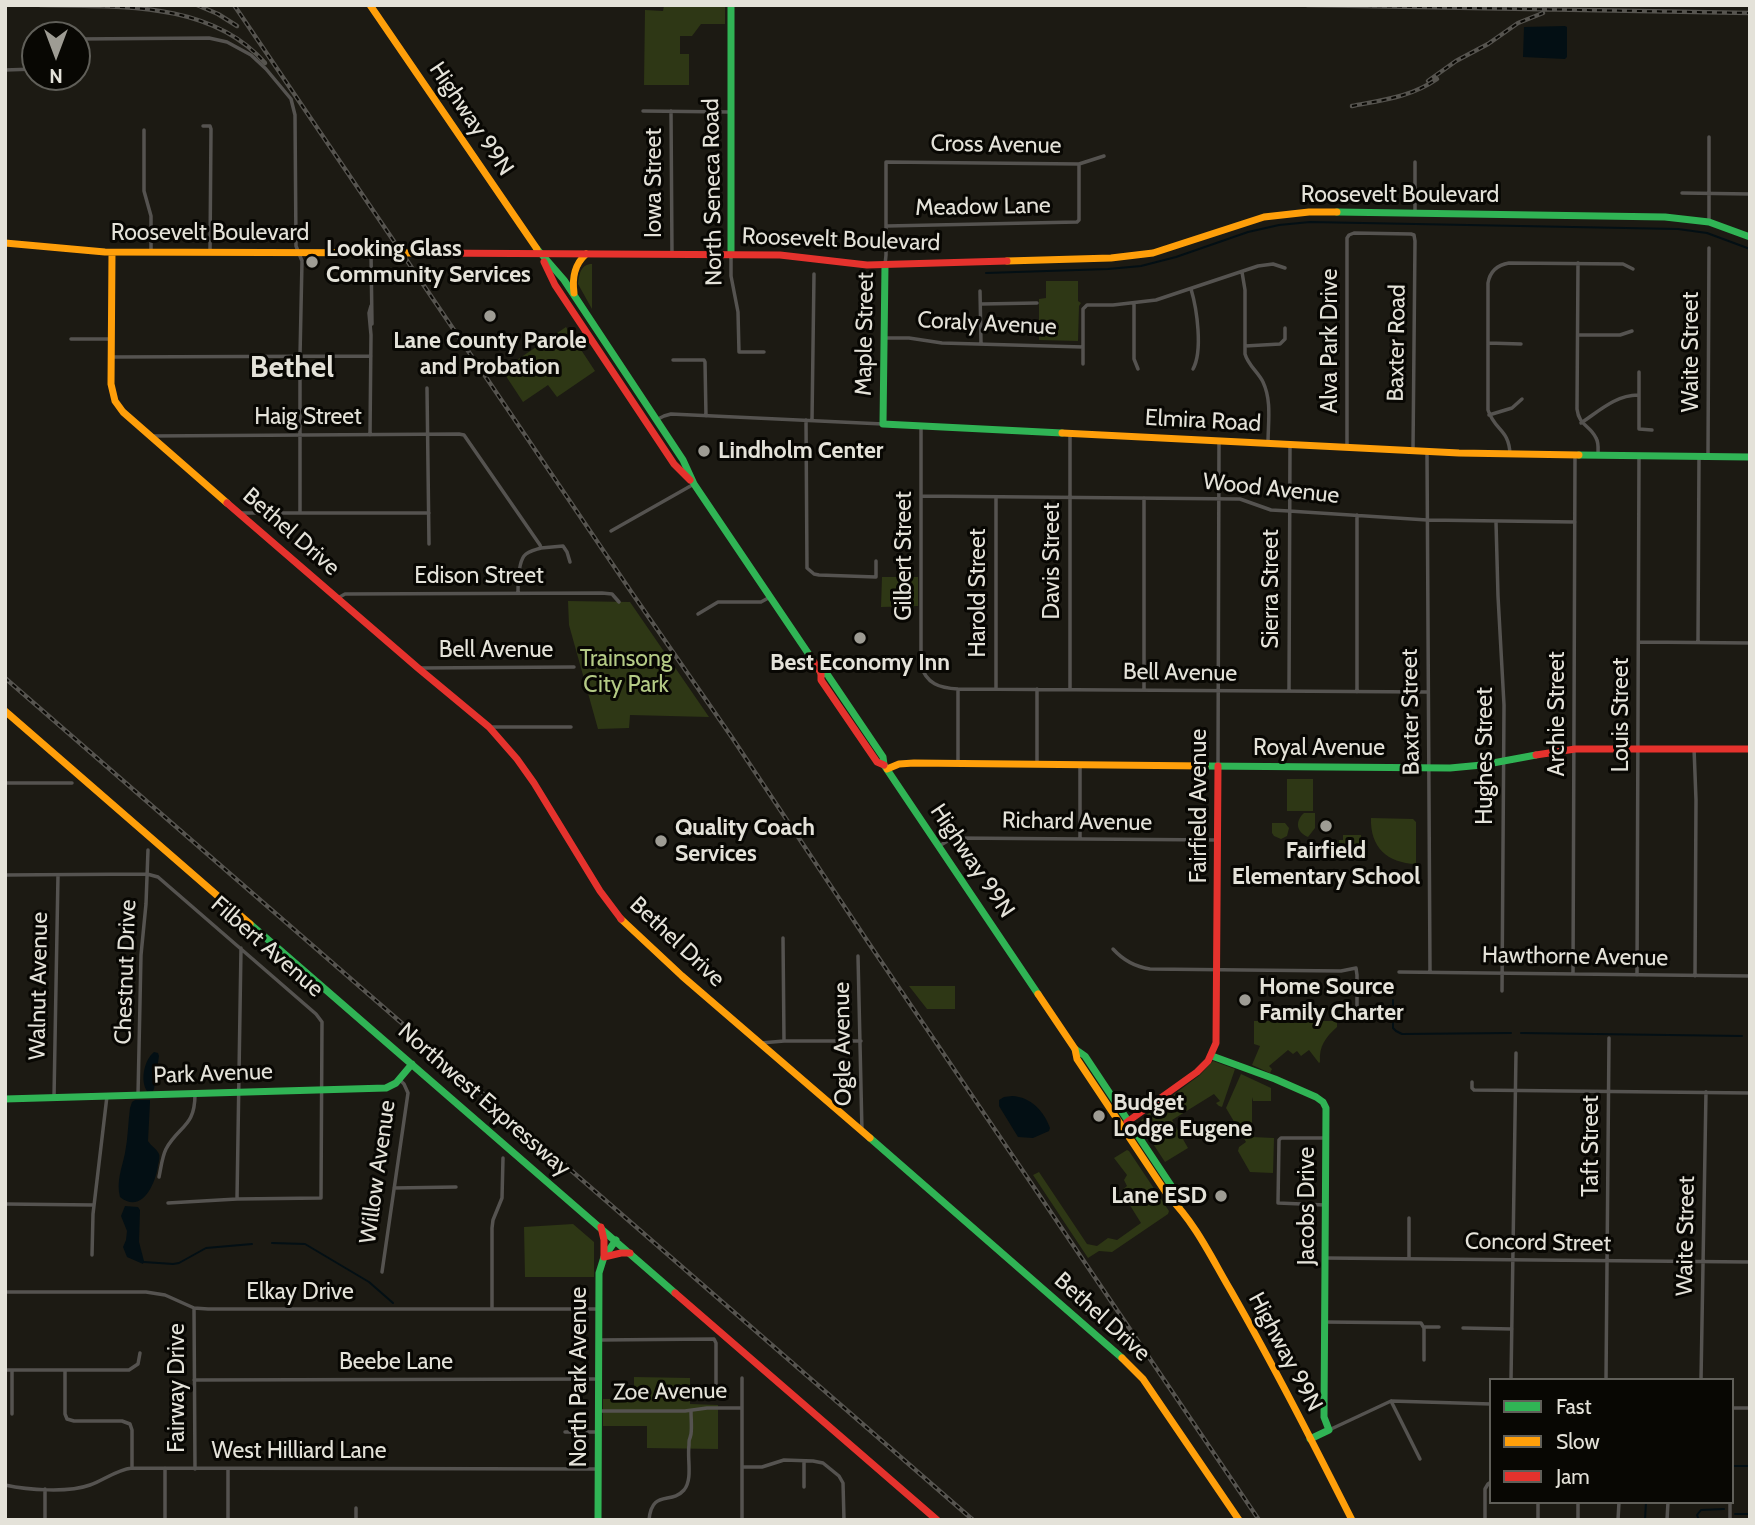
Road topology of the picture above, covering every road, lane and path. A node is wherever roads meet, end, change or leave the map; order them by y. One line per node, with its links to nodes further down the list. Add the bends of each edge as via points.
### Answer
1 (731, 5): 6 (main road, North Seneca Road)
2 (370, 6): 29 (main road, Highway 99N)
3 (91, 39): 28 (street, via 209,38 251,55 266,69 291,99 295,115)
4 (643, 111): 5 (street)
5 (671, 111): 6 (street); 32 (street, Iowa Street)
6 (730, 112): 31 (main road, North Seneca Road)
7 (203, 126): 26 (street, via 211,129)
8 (144, 130): 25 (street)
9 (1709, 137): 15 (street)
10 (1104, 156): 13 (street, Cross Avenue)
11 (887, 162): 13 (street, Cross Avenue); 19 (street, Maple Street)
12 (1415, 162): 17 (street)
13 (1079, 164): 19 (street, Meadow Lane, via 1076,223)
14 (1682, 193): 15 (street)
15 (1709, 193): 16 (street); 18 (street)
16 (1750, 194)
17 (1415, 214): 18 (main road, Roosevelt Boulevard, via 1665,217); 34 (main road, Roosevelt Boulevard, via 1309,212 1264,217 1131,257)
18 (1709, 222): 21 (main road, Roosevelt Boulevard)
19 (887, 226): 34 (street, Maple Street)
20 (1349, 235): 84 (street, Alva Park Drive); 85 (street, Baxter Road, via 1414,235)
21 (1750, 237)
22 (5, 243): 24 (main road, Roosevelt Boulevard)
23 (1709, 248): 92 (street, Waite Street)
24 (112, 253): 25 (main road, Roosevelt Boulevard); 49 (main road, Bethel Drive)
25 (151, 253): 26 (main road, Roosevelt Boulevard)
26 (210, 253): 28 (main road, Roosevelt Boulevard)
27 (371, 253): 28 (main road, Roosevelt Boulevard); 29 (main road, Roosevelt Boulevard); 58 (street)
28 (299, 254): 57 (street)
29 (540, 254): 30 (main road, Roosevelt Boulevard); 41 (main road, Highway 99N); 94 (main road, Highway 99N, via 555,285 674,464)
30 (586, 254): 32 (main road, Roosevelt Boulevard); 41 (main road, via 577,262 572,286)
31 (731, 255): 32 (main road, Roosevelt Boulevard); 34 (main road, Roosevelt Boulevard); 56 (street, North Seneca Road, via 739,352)
32 (672, 256)
33 (1578, 264): 36 (street, via 1623,264); 47 (street); 52 (street, via 1509,262 1497,267 1488,283)
34 (885, 265): 48 (main road, Maple Street)
35 (1285, 268): 37 (street, Coraly Avenue, via 1266,264)
36 (1633, 269)
37 (1242, 272): 39 (street, Coraly Avenue); 54 (street)
38 (814, 274): 71 (street)
39 (1191, 289): 43 (street, Coraly Avenue); 63 (street, via 1198,316)
40 (981, 291): 44 (street)
41 (575, 298): 70 (main road, Highway 99N)
42 (1037, 303): 44 (street)
43 (1134, 303): 55 (street, Coraly Avenue, via 1084,307); 62 (street)
44 (981, 304): 51 (street)
45 (1285, 328): 54 (street, via 1280,344)
46 (1632, 331): 47 (street)
47 (1578, 335): 72 (street, via 1577,409)
48 (884, 338): 51 (street, Coraly Avenue); 73 (main road, Maple Street)
49 (111, 339): 50 (street); 59 (main road, Bethel Drive)
50 (71, 340)
51 (981, 343): 55 (street, Coraly Avenue)
52 (1488, 343): 53 (street); 68 (street)
53 (1521, 344)
54 (1245, 346): 82 (street, via 1247,360 1267,395)
55 (1083, 347): 61 (street)
56 (764, 352)
57 (300, 356): 58 (street); 59 (street); 77 (street)
58 (371, 356): 78 (street)
59 (110, 357): 80 (main road, Bethel Drive, via 115,401)
60 (673, 360): 69 (street, via 704,360)
61 (1083, 364)
62 (1138, 369)
63 (1193, 369)
64 (1639, 372): 66 (street)
65 (427, 388): 79 (street)
66 (1639, 395): 72 (street, via 1611,403); 75 (street, via 1639,429)
67 (1522, 399): 68 (street, via 1512,408)
68 (1489, 415): 87 (street, via 1506,436)
69 (706, 416): 70 (street, Elmira Road, via 671,414); 71 (street, Elmira Road)
70 (656, 420): 94 (main road, Highway 99N)
71 (809, 420): 73 (street, Elmira Road); 111 (street, via 807,568 819,575 876,577)
72 (1581, 423): 89 (street, via 1597,439)
73 (883, 424): 74 (main road, Elmira Road)
74 (921, 426): 76 (main road, Elmira Road); 95 (street, Gilbert Street)
75 (1653, 430)
76 (1070, 433): 81 (main road, Elmira Road); 97 (street, Davis Street)
77 (300, 435): 78 (street, Haig Street); 80 (street, Haig Street); 101 (street)
78 (370, 435): 79 (street, Haig Street)
79 (427, 435): 103 (street); 110 (street, Haig Street, via 465,436)
80 (151, 436): 102 (main road, Bethel Drive)
81 (1219, 441): 82 (main road, Elmira Road); 99 (street, Fairfield Avenue)
82 (1268, 444): 83 (main road, Elmira Road)
83 (1290, 445): 84 (main road, Elmira Road); 100 (street, Sierra Street)
84 (1347, 448): 85 (main road, Elmira Road)
85 (1413, 451): 86 (main road, Elmira Road)
86 (1427, 452): 87 (main road, Elmira Road); 105 (street, Baxter Street)
87 (1510, 454): 88 (main road, Elmira Road)
88 (1576, 455): 89 (main road, Elmira Road); 107 (street, Archie Street)
89 (1598, 455): 90 (main road, Elmira Road)
90 (1639, 456): 91 (main road, Elmira Road); 118 (street, Louis Street)
91 (1699, 457): 92 (main road, Elmira Road); 119 (street)
92 (1708, 457): 93 (main road, Elmira Road)
93 (1750, 457)
94 (694, 484): 108 (street); 114 (main road, Highway 99N)
95 (921, 496): 96 (street, Wood Avenue); 123 (street, Gilbert Street, via 921,665)
96 (996, 497): 97 (street, Wood Avenue); 125 (street, Harold Street)
97 (1070, 497): 98 (street, Wood Avenue); 127 (street, Davis Street)
98 (1144, 498): 99 (street, Wood Avenue); 128 (street)
99 (1219, 499): 100 (street, Wood Avenue, via 1240,499); 129 (street, Fairfield Avenue)
100 (1289, 511): 104 (street, Wood Avenue); 130 (street, Sierra Street)
101 (300, 512): 102 (street); 103 (street)
102 (240, 513): 115 (main road, Bethel Drive)
103 (429, 513): 109 (street)
104 (1357, 515): 105 (street, Wood Avenue); 131 (street)
105 (1427, 520): 106 (street, Wood Avenue); 132 (street, Baxter Street)
106 (1496, 522): 107 (street, Wood Avenue); 140 (street, Hughes Street)
107 (1575, 522): 138 (street, Archie Street)
108 (611, 531)
109 (429, 544)
110 (541, 548): 112 (street, via 563,546); 113 (street, via 524,556)
111 (876, 561)
112 (570, 562)
113 (518, 593): 115 (street, Edison Street, via 345,594); 116 (street, Edison Street, via 608,593)
114 (770, 597): 117 (street, via 761,602 718,602); 145 (main road, Highway 99N, via 821,673 827,674)
115 (338, 598): 122 (main road, Bethel Drive)
116 (619, 602)
117 (698, 614)
118 (1639, 642): 119 (street); 136 (street, Louis Street)
119 (1698, 642): 120 (street)
120 (1750, 643)
121 (573, 667): 122 (street, Bell Avenue)
122 (418, 668): 134 (main road, Bethel Drive)
123 (932, 684): 124 (street, Bell Avenue)
124 (958, 689): 125 (street, Bell Avenue); 141 (street)
125 (996, 689): 126 (street, Bell Avenue)
126 (1037, 689): 127 (street, Bell Avenue); 142 (street)
127 (1070, 689): 128 (street, Bell Avenue)
128 (1144, 690): 129 (street, Bell Avenue)
129 (1218, 691): 130 (street, Bell Avenue); 144 (street, Fairfield Avenue)
130 (1289, 691): 131 (street, Bell Avenue)
131 (1357, 692): 132 (street, Bell Avenue)
132 (1428, 692): 146 (street, Baxter Street)
133 (5, 711): 176 (main road, Northwest Expressway)
134 (489, 727): 135 (street); 173 (main road, Bethel Drive, via 534,783 618,917)
135 (571, 727)
136 (1638, 748): 137 (main road, Royal Avenue); 138 (main road, Royal Avenue); 165 (street, Louis Street)
137 (1695, 748): 139 (main road, Royal Avenue); 166 (street)
138 (1574, 749): 140 (main road, Royal Avenue); 164 (street, Archie Street)
139 (1750, 749)
140 (1503, 761): 146 (main road, Royal Avenue); 163 (street, Hughes Street)
141 (958, 763): 142 (main road, Royal Avenue); 145 (main road, Royal Avenue)
142 (1037, 764): 143 (main road, Royal Avenue)
143 (1080, 764): 144 (main road, Royal Avenue); 149 (street)
144 (1218, 766): 146 (main road, Royal Avenue); 150 (main road, Fairfield Avenue)
145 (886, 767): 151 (main road, Highway 99N)
146 (1430, 768): 162 (street, Baxter Street)
147 (5, 783): 148 (street)
148 (72, 783)
149 (1080, 839): 150 (street, Richard Avenue); 151 (street, Richard Avenue, via 953,838)
150 (1218, 840): 160 (main road, Fairfield Avenue)
151 (939, 846): 190 (main road, Highway 99N, via 1075,1049 1085,1056)
152 (148, 850): 153 (street, Chestnut Drive)
153 (147, 874): 155 (street); 157 (street, Filbert Avenue, via 167,884); 186 (street, Chestnut Drive)
154 (5, 875): 155 (street)
155 (58, 875): 188 (street, Walnut Avenue)
156 (783, 938): 171 (street)
157 (241, 948): 179 (street, Filbert Avenue, via 320,1018); 183 (street)
158 (1114, 949): 160 (street, via 1143,968)
159 (858, 956): 172 (street, Ogle Avenue)
160 (1217, 970): 169 (street, via 1356,968); 175 (main road, Fairfield Avenue, via 1217,1038)
161 (1399, 972): 162 (street, Hawthorne Avenue)
162 (1430, 972): 163 (street, Hawthorne Avenue)
163 (1502, 974): 164 (street, Hawthorne Avenue); 168 (street, Hughes Street)
164 (1573, 974): 165 (street, Hawthorne Avenue)
165 (1637, 975): 166 (street, Hawthorne Avenue)
166 (1695, 976): 167 (street, Hawthorne Avenue)
167 (1750, 976)
168 (1502, 991)
169 (1357, 1013)
170 (1609, 1038): 181 (street, Taft Street)
171 (784, 1041): 172 (street); 173 (street)
172 (861, 1041): 191 (street, Ogle Avenue)
173 (761, 1043): 191 (main road, Bethel Drive)
174 (1516, 1053): 180 (street)
175 (1212, 1056): 190 (main road, via 1197,1073); 192 (main road, Jacobs Drive, via 1320,1100 1326,1108)
176 (412, 1064): 177 (main road); 203 (main road, Northwest Expressway)
177 (399, 1079): 179 (main road, Park Avenue, via 386,1088); 196 (street, Willow Avenue, via 408,1093)
178 (1472, 1082): 180 (street, via 1474,1090)
179 (321, 1090): 183 (main road, Park Avenue); 197 (street, Filbert Avenue, via 319,1199)
180 (1516, 1090): 181 (street); 210 (street)
181 (1608, 1091): 182 (street); 211 (street, Taft Street)
182 (1706, 1092): 184 (street); 212 (street, Waite Street)
183 (238, 1093): 185 (main road, Park Avenue); 197 (street)
184 (1750, 1093)
185 (195, 1094): 186 (main road, Park Avenue); 194 (street, via 191,1118 166,1150)
186 (138, 1095): 187 (main road, Park Avenue)
187 (107, 1096): 188 (main road, Park Avenue); 200 (street)
188 (54, 1098): 189 (main road, Park Avenue)
189 (5, 1099)
190 (1126, 1123): 246 (main road, Highway 99N, via 1246,1318)
191 (862, 1132): 269 (main road, Bethel Drive, via 1135,1370)
192 (1326, 1138): 201 (main road, Jacobs Drive); 201 (street, via 1280,1138 1278,1193 1280,1204)
193 (503, 1158): 217 (street, via 502,1198 492,1228)
194 (159, 1177)
195 (456, 1187): 196 (street)
196 (394, 1188): 214 (street, Willow Avenue)
197 (237, 1199): 198 (street)
198 (168, 1203)
199 (5, 1204): 200 (street)
200 (94, 1205): 206 (street)
201 (1326, 1205): 208 (main road, Jacobs Drive)
202 (1409, 1218): 209 (street)
203 (601, 1227): 204 (main road, Northwest Expressway); 207 (main road)
204 (616, 1240): 205 (main road, Northwest Expressway); 207 (main road, North Park Avenue)
205 (631, 1254): 207 (main road); 268 (main road, Northwest Expressway)
206 (92, 1255)
207 (604, 1257): 218 (main road, North Park Avenue, via 599,1268)
208 (1325, 1258): 209 (street, Concord Street); 219 (main road, Jacobs Drive)
209 (1409, 1259): 210 (street, Concord Street)
210 (1513, 1260): 211 (street, Concord Street); 223 (street)
211 (1608, 1261): 212 (street, Concord Street); 232 (street, Taft Street)
212 (1703, 1262): 213 (street, Concord Street); 233 (street, Waite Street)
213 (1750, 1262)
214 (382, 1272)
215 (5, 1292): 216 (street, Elkay Drive, via 146,1292)
216 (194, 1308): 217 (street, Elkay Drive); 234 (street, Fairway Drive)
217 (492, 1309): 218 (street, Elkay Drive)
218 (599, 1309): 224 (main road, North Park Avenue)
219 (1325, 1322): 220 (street, via 1421,1323); 243 (main road, Jacobs Drive, via 1324,1416)
220 (1424, 1327): 221 (street); 226 (street)
221 (1439, 1327)
222 (1463, 1328): 223 (street)
223 (1512, 1329): 231 (street)
224 (599, 1340): 235 (main road, North Park Avenue); 236 (street, via 714,1339)
225 (140, 1353): 229 (street, via 138,1364 129,1370)
226 (1424, 1360)
227 (5, 1370): 228 (street)
228 (12, 1370): 229 (street); 242 (street)
229 (65, 1370): 250 (street, via 66,1420 133,1424)
230 (743, 1378): 239 (street)
231 (1511, 1378)
232 (1606, 1378)
233 (1701, 1378)
234 (194, 1380): 235 (street, Beebe Lane); 252 (street, Fairway Drive)
235 (598, 1380): 240 (main road, North Park Avenue)
236 (716, 1392)
237 (1391, 1401): 238 (street); 243 (street); 247 (street)
238 (1489, 1404)
239 (742, 1408): 241 (street, Zoe Avenue); 249 (street)
240 (598, 1410): 241 (street, Zoe Avenue); 245 (main road, North Park Avenue)
241 (691, 1411): 265 (street, via 687,1486 655,1503)
242 (12, 1414)
243 (1329, 1430): 246 (main road)
244 (565, 1432): 245 (street)
245 (598, 1432): 254 (main road, North Park Avenue)
246 (1310, 1439): 270 (main road, Highway 99N)
247 (1420, 1460)
248 (804, 1461): 249 (street); 257 (street); 267 (street, via 823,1463 840,1478)
249 (742, 1467): 266 (street)
250 (132, 1468): 251 (street, West Hilliard Lane); 258 (street, West Hilliard Lane, via 78,1489)
251 (165, 1468): 252 (street, West Hilliard Lane); 261 (street)
252 (195, 1469): 253 (street, West Hilliard Lane)
253 (228, 1469): 254 (street, West Hilliard Lane); 262 (street)
254 (598, 1469): 264 (main road, North Park Avenue)
255 (1489, 1484): 271 (street)
256 (5, 1485): 258 (street, West Hilliard Lane)
257 (804, 1487)
258 (45, 1489): 260 (street)
259 (356, 1508): 263 (street)
260 (45, 1520)
261 (165, 1520)
262 (228, 1520)
263 (356, 1520)
264 (598, 1520)
265 (649, 1520)
266 (742, 1520)
267 (844, 1520)
268 (937, 1520)
269 (1239, 1520)
270 (1352, 1520)
271 (1485, 1520)

